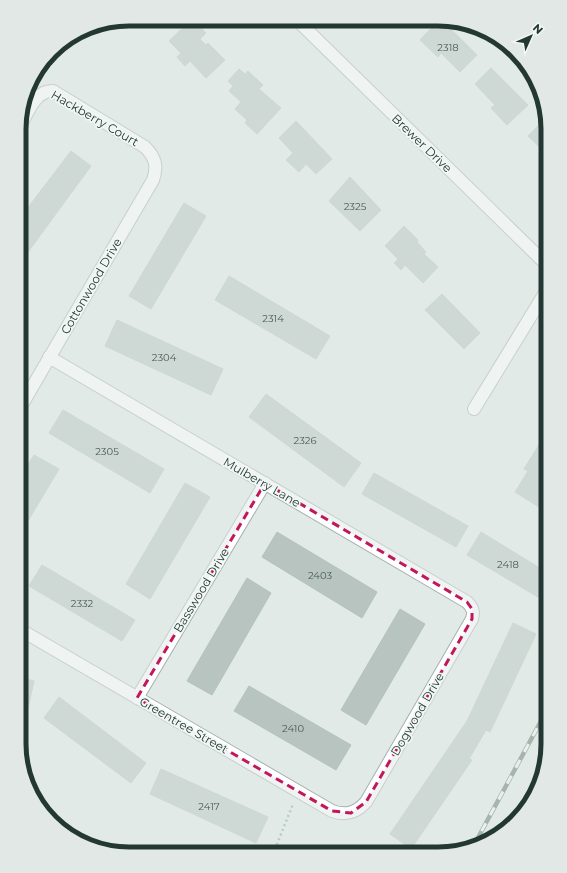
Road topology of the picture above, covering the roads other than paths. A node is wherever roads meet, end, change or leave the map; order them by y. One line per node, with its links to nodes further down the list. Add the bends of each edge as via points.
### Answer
1 (303, 26): 4 (street, Brewer Drive)
2 (27, 114): 3 (street, Hackberry Court, via 38,96 43,92 53,91 145,147 152,153)
3 (156, 163): 6 (street, Cottonwood Drive, via 153,180)
4 (541, 259)
5 (541, 299): 8 (street)
6 (49, 357): 7 (street, Cottonwood Drive); 9 (street, Mulberry Lane)
7 (26, 397)
8 (474, 409)
9 (265, 483): 10 (street, Mulberry Lane, via 467,602); 12 (street, Basswood Drive)
10 (472, 610): 13 (street, Dogwood Drive, via 472,619 366,802)
11 (26, 633): 12 (street, Greentree Street)
12 (137, 698): 13 (street, Greentree Street, via 332,811)
13 (351, 813)

